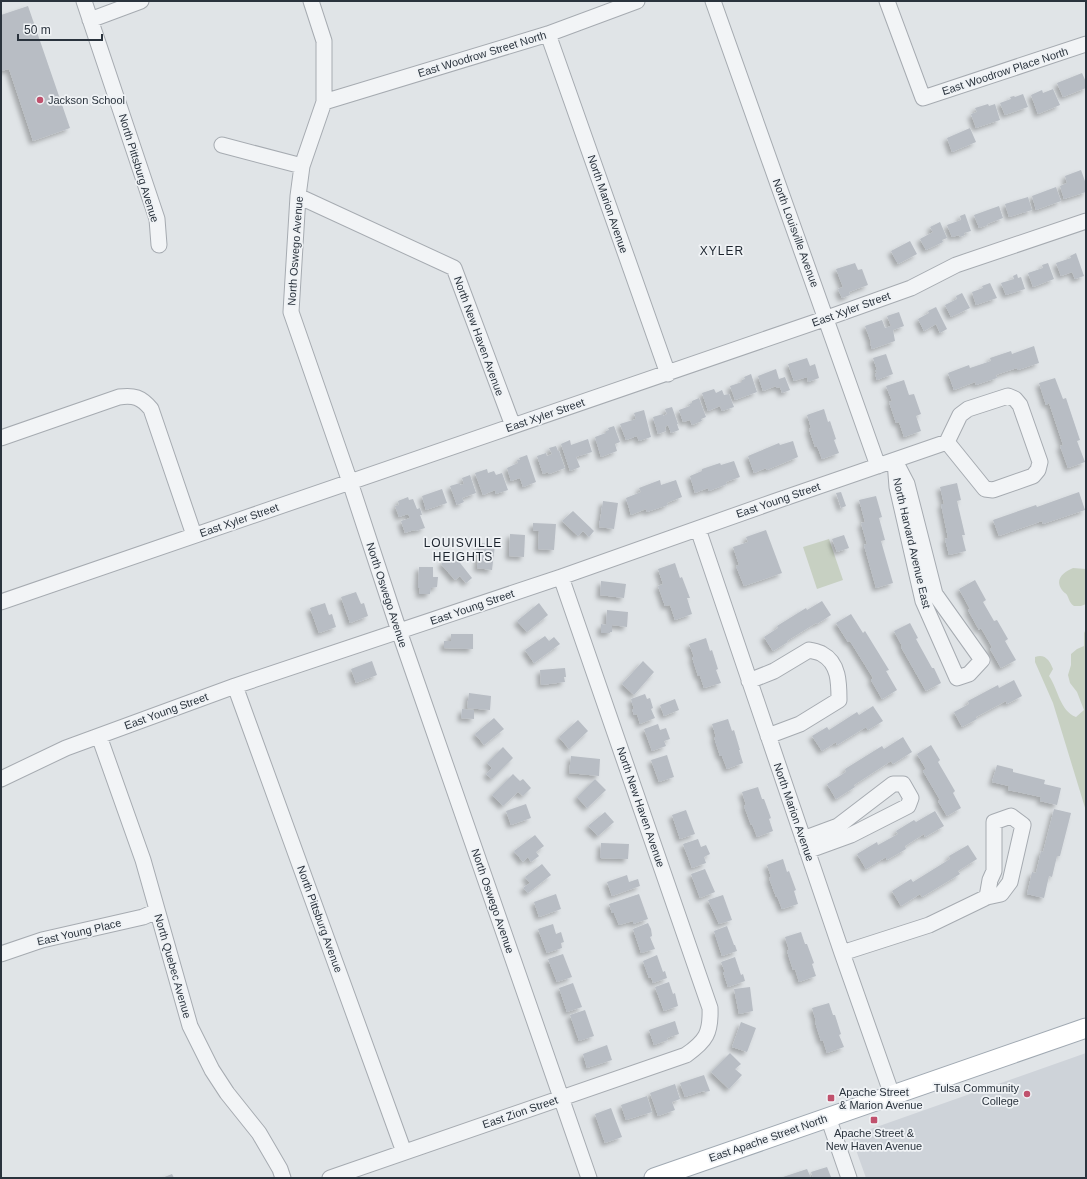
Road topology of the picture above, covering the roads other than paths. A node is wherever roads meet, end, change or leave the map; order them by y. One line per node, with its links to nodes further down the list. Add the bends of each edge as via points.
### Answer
1 (84, 1): 7 (street, North Pittsburg Avenue)
2 (141, 1): 7 (street)
3 (311, 1): 10 (street, North Oswego Avenue, via 324,41)
4 (637, 1): 8 (street, East Woodrow Street North)
5 (713, 1): 16 (street, North Louisville Avenue)
6 (888, 1): 9 (street, East Woodrow Place North, via 923,98)
7 (90, 20): 15 (street, North Pittsburg Avenue, via 157,219)
8 (548, 34): 10 (street, East Woodrow Street North); 17 (street, North Marion Avenue)
9 (1086, 44)
10 (324, 102): 12 (street, North Oswego Avenue)
11 (222, 145): 12 (street)
12 (302, 166): 13 (street, North Oswego Avenue)
13 (298, 196): 18 (street, North New Haven Avenue, via 454,268); 23 (street, North Oswego Avenue, via 291,312)
14 (1086, 221): 16 (street, East Xyler Street, via 956,265 911,288)
15 (159, 246)
16 (827, 318): 17 (street, East Xyler Street); 22 (street, North Louisville Avenue)
17 (668, 374): 18 (street, East Xyler Street)
18 (513, 426): 23 (street, East Xyler Street)
19 (1, 438): 25 (street, via 119,397 130,395 144,400 151,409)
20 (947, 442): 20 (street, via 960,415 968,409 1008,396 1016,399 1020,405 1040,462 1038,470 1033,476 993,490 985,489); 21 (street, East Young Street)
21 (895, 461): 21 (street, North Harvard Avenue East, via 897,487 923,601 957,678 969,674 982,660 935,594 907,484); 22 (street, East Young Street)
22 (878, 466): 24 (street, East Young Street)
23 (350, 482): 25 (street, East Xyler Street); 28 (street, North Oswego Avenue)
24 (698, 529): 26 (street, East Young Street); 29 (street, North Marion Avenue)
25 (194, 536): 27 (street, East Xyler Street)
26 (561, 577): 28 (street, East Young Street); 40 (street, North New Haven Avenue, via 710,1008 711,1022)
27 (1, 602)
28 (399, 631): 30 (street, East Young Street); 42 (street, North Oswego Avenue)
29 (749, 681): 32 (street, North Marion Avenue); 32 (street, via 774,671 810,650 822,654 833,664 838,675 839,700 800,724)
30 (235, 686): 31 (street, East Young Street); 44 (street, North Pittsburg Avenue)
31 (99, 736): 33 (street, East Young Street, via 66,748); 36 (street, North Quebec Avenue, via 143,860)
32 (768, 736): 34 (street, North Marion Avenue)
33 (1, 779)
34 (805, 845): 34 (street, via 857,832 908,806 911,798 904,784 893,784 838,826); 37 (street, North Marion Avenue)
35 (987, 897): 35 (street, via 1001,894 1010,882 1023,825 1010,816 994,822 994,871); 37 (street, via 928,925)
36 (157, 911): 38 (street, East Young Place, via 143,917 42,940); 45 (street, North Quebec Avenue, via 190,1026 212,1070 259,1133)
37 (842, 953): 41 (street, North Marion Avenue)
38 (1, 954)
39 (1086, 1028): 41 (main road, East Apache Street North)
40 (705, 1038): 42 (street, East Zion Street, via 698,1047 686,1055)
41 (892, 1095): 43 (main road, East Apache Street North)
42 (562, 1097): 44 (street, East Zion Street); 47 (street, North Oswego Avenue)
43 (828, 1117): 48 (main road, East Apache Street North); 49 (street)
44 (404, 1152): 46 (street, East Zion Street)
45 (283, 1178)
46 (330, 1178)
47 (589, 1178)
48 (654, 1178)
49 (849, 1178)

